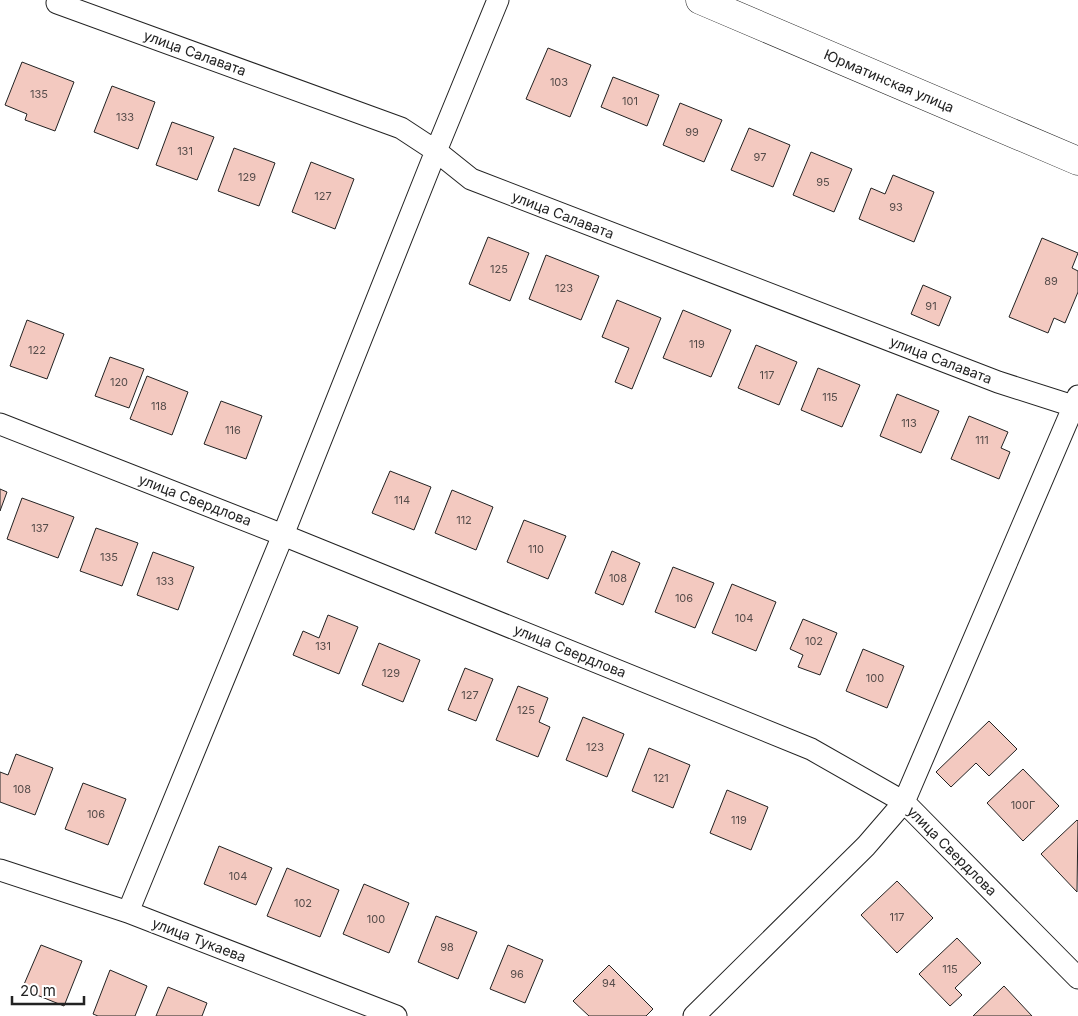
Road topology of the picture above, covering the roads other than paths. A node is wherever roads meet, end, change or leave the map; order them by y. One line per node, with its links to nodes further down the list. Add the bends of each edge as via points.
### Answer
1 (498, 0): 4 (street)
2 (700, 0): 5 (main road, Юрматинская улица)
3 (57, 2): 4 (street, улица Салавата, via 400,128)
4 (436, 151): 6 (street, улица Салавата, via 471,179 998,382); 8 (street)
5 (1078, 161)
6 (1076, 404): 9 (street)
7 (0, 424): 8 (street, улица Свердлова)
8 (283, 535): 9 (street, улица Свердлова, via 811,749); 11 (street)
9 (904, 802): 12 (street, улица Свердлова); 14 (street, via 866,846)
10 (0, 870): 11 (street, улица Тукаева)
11 (128, 912): 13 (street, улица Тукаева)
12 (1078, 978)
13 (396, 1016)
14 (694, 1016)

